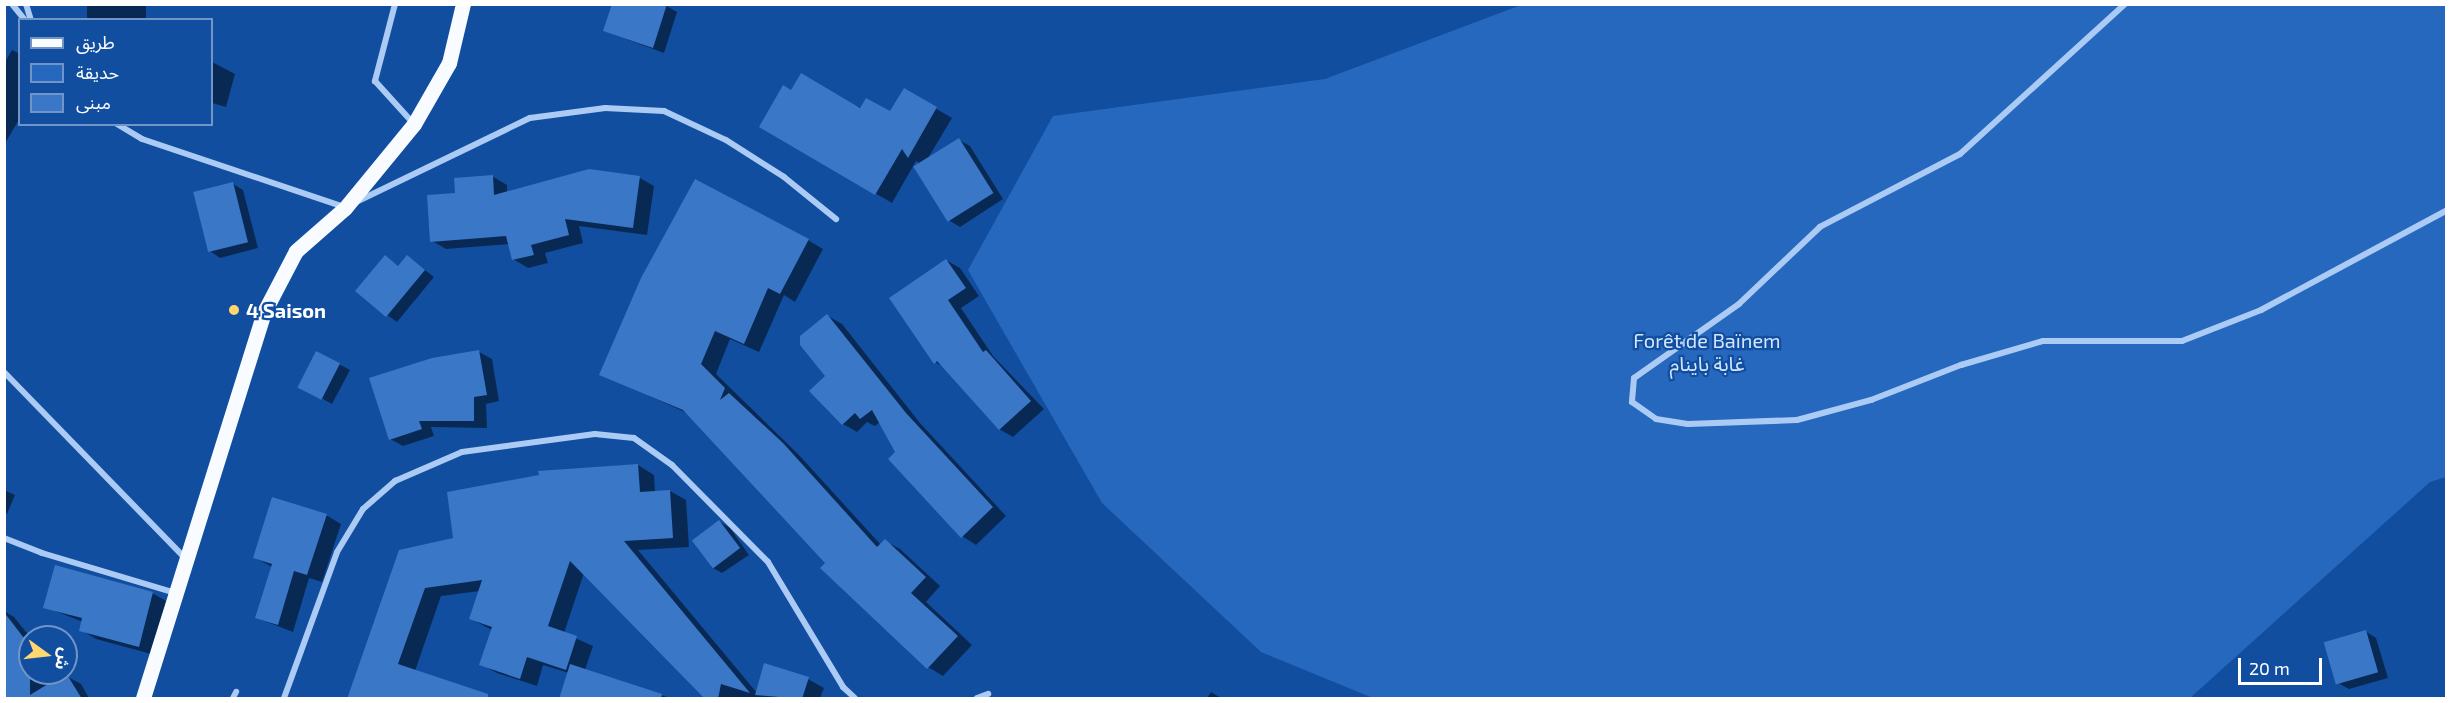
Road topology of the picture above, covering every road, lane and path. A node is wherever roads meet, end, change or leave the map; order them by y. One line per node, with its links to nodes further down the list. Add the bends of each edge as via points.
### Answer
1 (12, 4): 5 (street)
2 (395, 4): 6 (street, via 375,81)
3 (463, 4): 6 (main road, via 448,63)
4 (2125, 4): 9 (street, via 1960,154 1820,227 1739,304 1634,378 1632,402 1656,419 1688,424 1797,420 1871,400 1961,365 2043,341 2182,341 2261,310)
5 (23, 18)
6 (414, 124): 8 (main road)
7 (120, 126): 8 (street, via 142,139)
8 (345, 208): 10 (street, via 530,118 605,108 664,111 716,135 784,177); 13 (main road, via 296,251 263,314)
9 (2446, 211)
10 (836, 219)
11 (4, 372): 13 (street)
12 (4, 538): 14 (street, via 42,554)
13 (188, 560): 14 (main road)
14 (177, 593): 16 (main road)
15 (988, 694): 19 (street)
16 (143, 699)
17 (284, 699): 18 (street, via 337,552 363,509 395,480 462,452 595,434 634,438 672,465 768,562 843,687)
18 (855, 699)
19 (977, 699)

